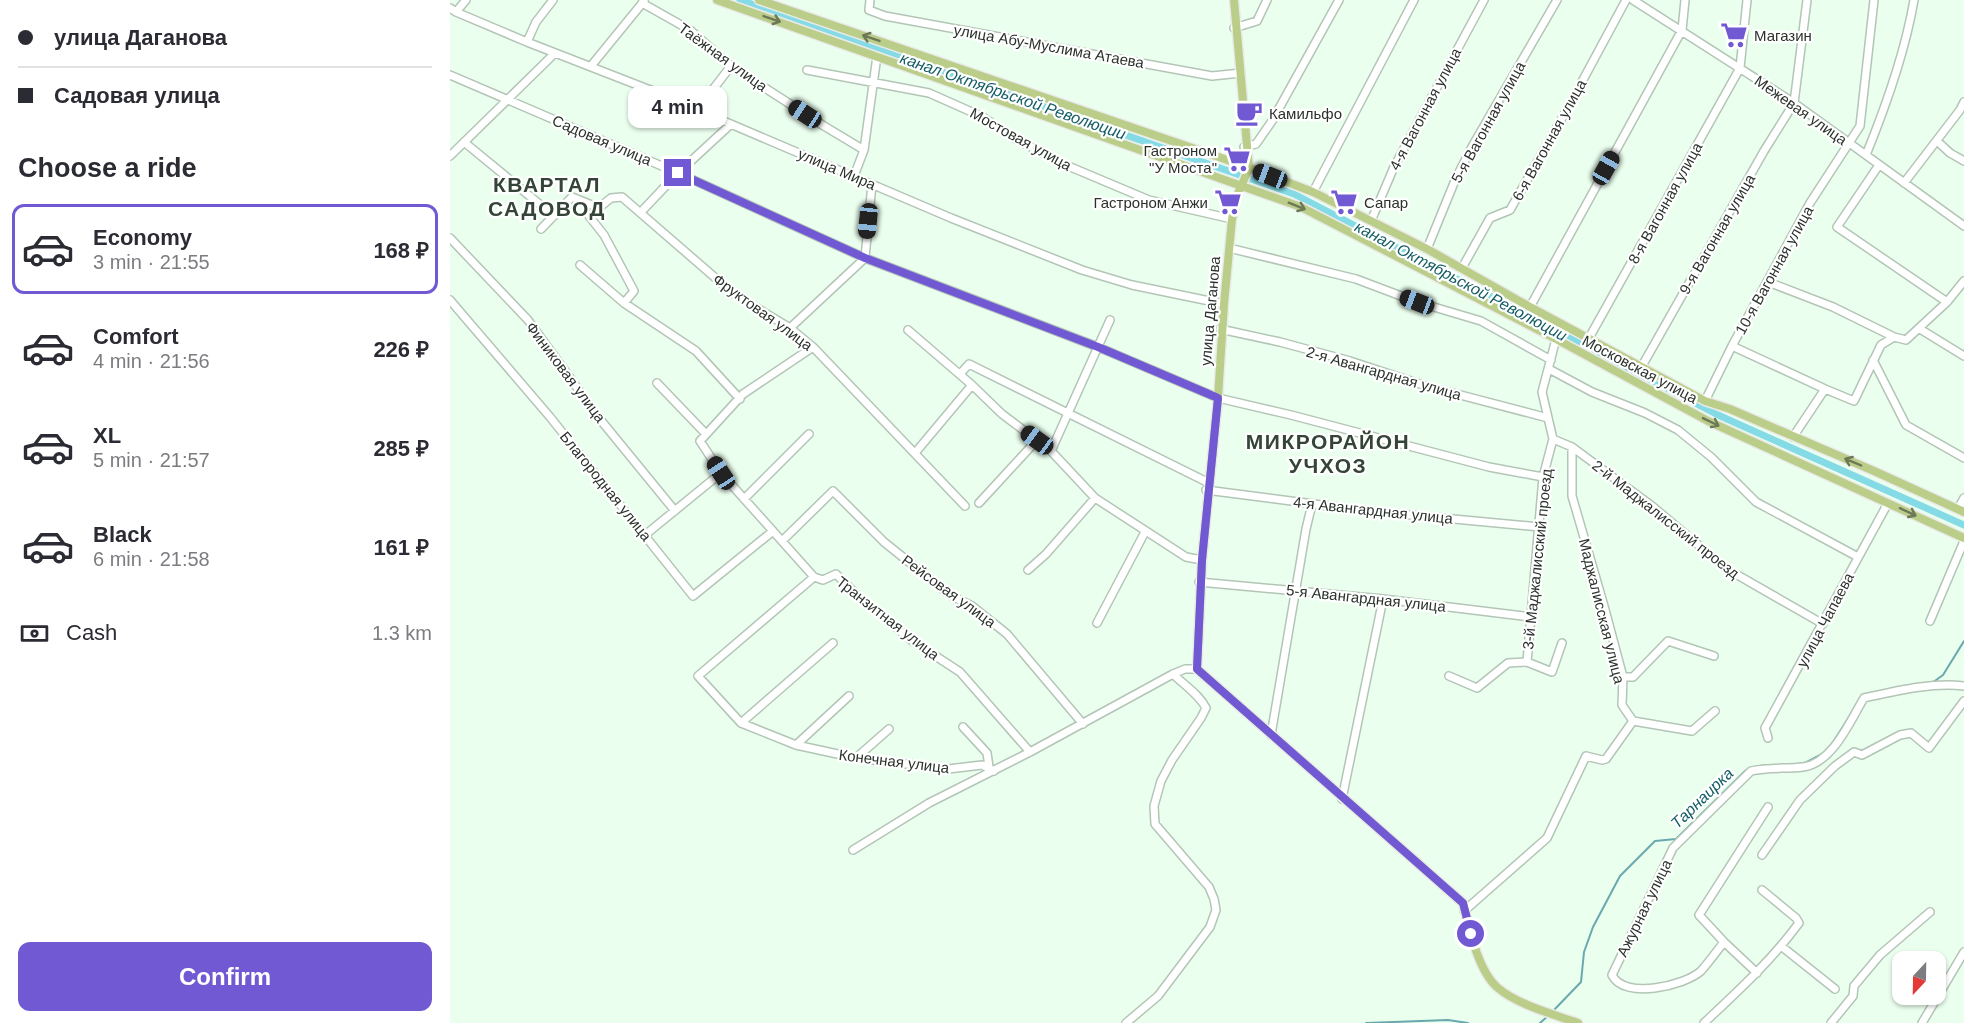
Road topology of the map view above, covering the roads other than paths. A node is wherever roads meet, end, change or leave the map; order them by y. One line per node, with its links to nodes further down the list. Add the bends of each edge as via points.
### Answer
1 (466, 0): 20 (street, улица Мира)
2 (553, 0): 23 (street)
3 (717, 0): 25 (main road, Московская улица, one-way to 25)
4 (759, 0): 47 (main road, one-way to 4)
5 (870, 0): 30 (street, улица Абу-Муслима Атаева, via 869,10 885,16 1212,76)
6 (1233, 0): 21 (main road, улица Даганова)
7 (1267, 0): 21 (street, via 1257,21)
8 (1339, 0): 41 (street, via 1272,121 1256,144)
9 (1414, 0): 53 (street)
10 (1484, 0): 58 (street, 4-я Вагонная улица, via 1394,167)
11 (1557, 0): 63 (street, 5-я Вагонная улица, via 1473,145)
12 (1626, 0): 66 (street, 6-я Вагонная улица, via 1510,210 1490,218)
13 (1633, 0): 22 (street, Межевая улица)
14 (1684, 0): 22 (street)
15 (1747, 0): 28 (street)
16 (1807, 0): 35 (street)
17 (1874, 0): 40 (street, 10-я Вагонная улица, via 1860,126)
18 (1914, 0): 43 (street, via 1880,122)
19 (643, 1): 26 (street); 27 (street, Таёжная улица, via 690,30)
20 (453, 10): 23 (street, улица Мира)
21 (1235, 28): 30 (main road, улица Даганова)
22 (1682, 30): 28 (street, Межевая улица); 73 (street)
23 (527, 42): 24 (street, улица Мира)
24 (555, 53): 26 (street, улица Мира); 33 (street)
25 (877, 56): 32 (street); 52 (main road, Московская улица)
26 (591, 66): 36 (street, улица Мира)
27 (731, 66): 36 (street); 42 (street, Таёжная улица)
28 (1740, 69): 35 (street, Межевая улица); 80 (street, 8-я Вагонная улица)
29 (807, 70): 32 (street, Мостовая улица)
30 (1240, 74): 41 (main road, улица Даганова)
31 (450, 75): 33 (street, Садовая улица)
32 (872, 83): 42 (street); 57 (street, Мостовая улица, via 943,98 1072,168 1149,200)
33 (507, 99): 39 (street); 48 (street, Садовая улица)
34 (1964, 102): 38 (street)
35 (1794, 103): 40 (street, Межевая улица); 88 (street, 9-я Вагонная улица)
36 (697, 110): 37 (street, улица Мира)
37 (730, 125): 48 (street); 49 (street, улица Мира)
38 (1937, 141): 45 (street); 50 (street)
39 (464, 142): 44 (street); 56 (street)
40 (1848, 142): 43 (street, Межевая улица); 68 (street, 10-я Вагонная улица)
41 (1245, 147): 47 (main road, улица Даганова)
42 (864, 150): 49 (street)
43 (1866, 155): 46 (street, Межевая улица)
44 (450, 156)
45 (1964, 161)
46 (1879, 165): 50 (street, Межевая улица); 70 (street, via 1837,227)
47 (1247, 167): 52 (main road, улица Даганова); 53 (main road)
48 (678, 173): 55 (street); 64 (street, Садовая улица)
49 (854, 176): 51 (street, улица Мира)
50 (1904, 183): 59 (street, Межевая улица)
51 (872, 184): 64 (street); 72 (street, улица Мира, via 1082,270)
52 (1240, 185): 57 (main road, улица Даганова, via 1234,194); 81 (main road, Московская улица, one-way to 81, via 1301,207)
53 (1313, 192): 58 (main road)
54 (599, 208): 55 (street, Фруктовая улица, via 611,198 622,197); 56 (street, via 572,198); 71 (street, via 588,216 604,235 634,291)
55 (641, 212): 75 (street, Фруктовая улица, via 734,294)
56 (554, 216): 60 (street)
57 (1231, 219): 62 (main road, улица Даганова)
58 (1371, 221): 63 (main road)
59 (1964, 226)
60 (541, 229)
61 (450, 238): 119 (street, Финиковая улица, via 528,320 599,418)
62 (1229, 248): 72 (main road, улица Даганова); 86 (street, via 1356,279 1481,321)
63 (1427, 249): 66 (main road)
64 (865, 258): 75 (street); 84 (street, Садовая улица)
65 (580, 265): 71 (street)
66 (1462, 268): 73 (main road)
67 (1964, 281): 70 (street)
68 (1768, 282): 79 (street, via 1833,307); 82 (street, 10-я Вагонная улица)
69 (450, 300): 123 (street, Благородная улица)
70 (1947, 302): 76 (street)
71 (624, 303): 95 (street, via 696,351)
72 (1223, 304): 77 (main road, улица Даганова)
73 (1530, 307): 80 (main road)
74 (1110, 320): 84 (street)
75 (790, 328): 83 (street, Фруктовая улица)
76 (1920, 328): 79 (street, via 1906,340); 85 (street)
77 (1221, 329): 94 (main road, улица Даганова); 98 (street, 2-я Авангардная улица, via 1350,361)
78 (908, 330): 90 (street)
79 (1894, 337): 87 (street, via 1881,345)
80 (1589, 338): 88 (main road)
81 (1556, 339): 86 (street); 115 (main road, Московская улица, one-way to 115, via 1708,421)
82 (1732, 346): 93 (street); 96 (street, 10-я Вагонная улица)
83 (813, 347): 95 (street); 106 (street, Фруктовая улица)
84 (1098, 347): 94 (street, Садовая улица); 97 (street)
85 (1964, 356)
86 (1551, 360): 89 (street)
87 (1873, 360): 93 (street, via 1854,402); 107 (street, via 1906,425)
88 (1642, 366): 96 (main road)
89 (1549, 369): 98 (street, via 1542,392); 126 (street, via 1678,430 1756,502)
90 (960, 374): 92 (street); 97 (street, 4-я Авангардная улица, via 969,364)
91 (657, 383): 99 (street)
92 (972, 385): 103 (street); 106 (street)
93 (1825, 388): 101 (street)
94 (1217, 398): 109 (street, Садовая улица); 110 (main road, улица Даганова)
95 (740, 399): 99 (street)
96 (1705, 400): 101 (main road)
97 (1068, 414): 105 (street); 110 (street, 4-я Авангардная улица)
98 (1548, 418): 102 (street)
99 (706, 434): 108 (street, Транзитная улица, via 700,441)
100 (810, 434): 113 (street)
101 (1793, 437): 118 (main road, one-way to 101)
102 (1553, 439): 104 (street, 2-й Маджалисский проезд); 109 (street, 3-й Маджалисский проезд)
103 (1037, 440): 105 (street); 114 (street)
104 (1572, 447): 136 (street, 2-й Маджалисский проезд, via 1652,506 1727,569); 144 (street, Маджалисская улица, via 1572,496)
105 (1051, 452): 111 (street)
106 (915, 453): 117 (street, Фруктовая улица)
107 (1964, 458)
108 (721, 473): 113 (street, Транзитная улица); 119 (street)
109 (1543, 477): 120 (street, 3-й Маджалисский проезд)
110 (1208, 487): 116 (street, 4-я Авангардная улица); 127 (main road, улица Даганова)
111 (1095, 498): 122 (street); 128 (street)
112 (1964, 498): 118 (street)
113 (744, 499): 121 (street, Транзитная улица)
114 (980, 503)
115 (1888, 503): 124 (main road, Московская улица, one-way to 124); 126 (street, улица Чапаева)
116 (1312, 504): 120 (street, 4-я Авангардная улица); 131 (street)
117 (965, 506)
118 (1961, 510)
119 (675, 511): 123 (street)
120 (1540, 527): 133 (street, 3-й Маджалисский проезд)
121 (773, 531): 123 (street, Благородная улица, via 693,596); 125 (street, Транзитная улица)
122 (1145, 532): 127 (street, via 1186,557); 135 (street)
123 (645, 535)
124 (1964, 539): 134 (street)
125 (782, 541): 129 (street, Транзитная улица); 151 (street, Рейсовая улица, via 833,491 884,542 1007,634)
126 (1858, 557): 136 (street, улица Чапаева)
127 (1202, 560): 130 (main road, улица Даганова)
128 (1028, 570)
129 (814, 577): 150 (street, Конечная улица, via 698,676); 157 (street, Транзитная улица, via 823,580 836,574 911,640 960,672)
130 (1200, 582): 131 (street, 5-я Авангардная улица); 141 (main road, улица Даганова)
131 (1297, 591): 132 (street, 5-я Авангардная улица); 154 (street)
132 (1383, 599): 133 (street, 5-я Авангардная улица); 160 (street)
133 (1532, 617): 140 (street, 3-й Маджалисский проезд)
134 (1930, 621)
135 (1097, 623)
136 (1823, 624): 155 (street, улица Чапаева, via 1765,728)
137 (833, 643): 150 (street)
138 (1562, 643): 140 (street, via 1552,672)
139 (1714, 656): 144 (street, via 1668,641 1633,677)
140 (1527, 662): 143 (street, 3-й Маджалисский проезд, via 1508,663 1478,688)
141 (1196, 669): 142 (street, Конечная улица); 154 (main road)
142 (1173, 674): 151 (street, Конечная улица); 173 (street, via 1206,708 1161,781 1154,806 1155,824 1209,886 1216,910 1210,927 1158,996)
143 (1449, 676)
144 (1623, 677): 149 (street, Маджалисская улица, via 1622,705)
145 (1964, 686): 167 (street, Ажурная улица, via 1951,684 1864,698 1831,751 1819,761 1805,767 1750,771 1673,848 1612,975 1622,986 1638,988 1654,989 1685,981 1700,971)
146 (849, 696): 156 (street)
147 (1964, 701): 163 (street, via 1929,748 1911,733 1900,735 1862,755 1854,752 1835,766 1800,800)
148 (1715, 711): 149 (street, via 1692,731)
149 (1633, 721): 165 (street, via 1606,759 1586,756 1547,838)
150 (741, 723): 156 (street, Конечная улица)
151 (1083, 724): 157 (street, Конечная улица)
152 (963, 727): 159 (street, via 987,753)
153 (889, 729): 158 (street)
154 (1271, 736): 160 (main road)
155 (1768, 738)
156 (796, 745): 158 (street, Конечная улица)
157 (1030, 752): 159 (street, Конечная улица)
158 (856, 758): 159 (street, Конечная улица, via 948,770 982,765)
159 (991, 769): 162 (street)
160 (1343, 799): 165 (main road)
161 (1768, 807): 167 (street, via 1700,915)
162 (853, 850)
163 (1762, 855)
164 (1762, 890): 168 (street, via 1798,923)
165 (1464, 910): 172 (main road, via 1482,973 1512,1000)
166 (1930, 912): 177 (street, via 1880,955)
167 (1724, 942): 170 (street)
168 (1782, 946): 170 (street); 171 (street)
169 (1964, 952): 178 (street)
170 (1757, 973): 176 (street)
171 (1835, 989)
172 (1550, 1014): 174 (main road); 175 (main road)
173 (1126, 1023)
174 (1573, 1023)
175 (1578, 1023)
176 (1704, 1023)
177 (1831, 1023)
178 (1922, 1023)

